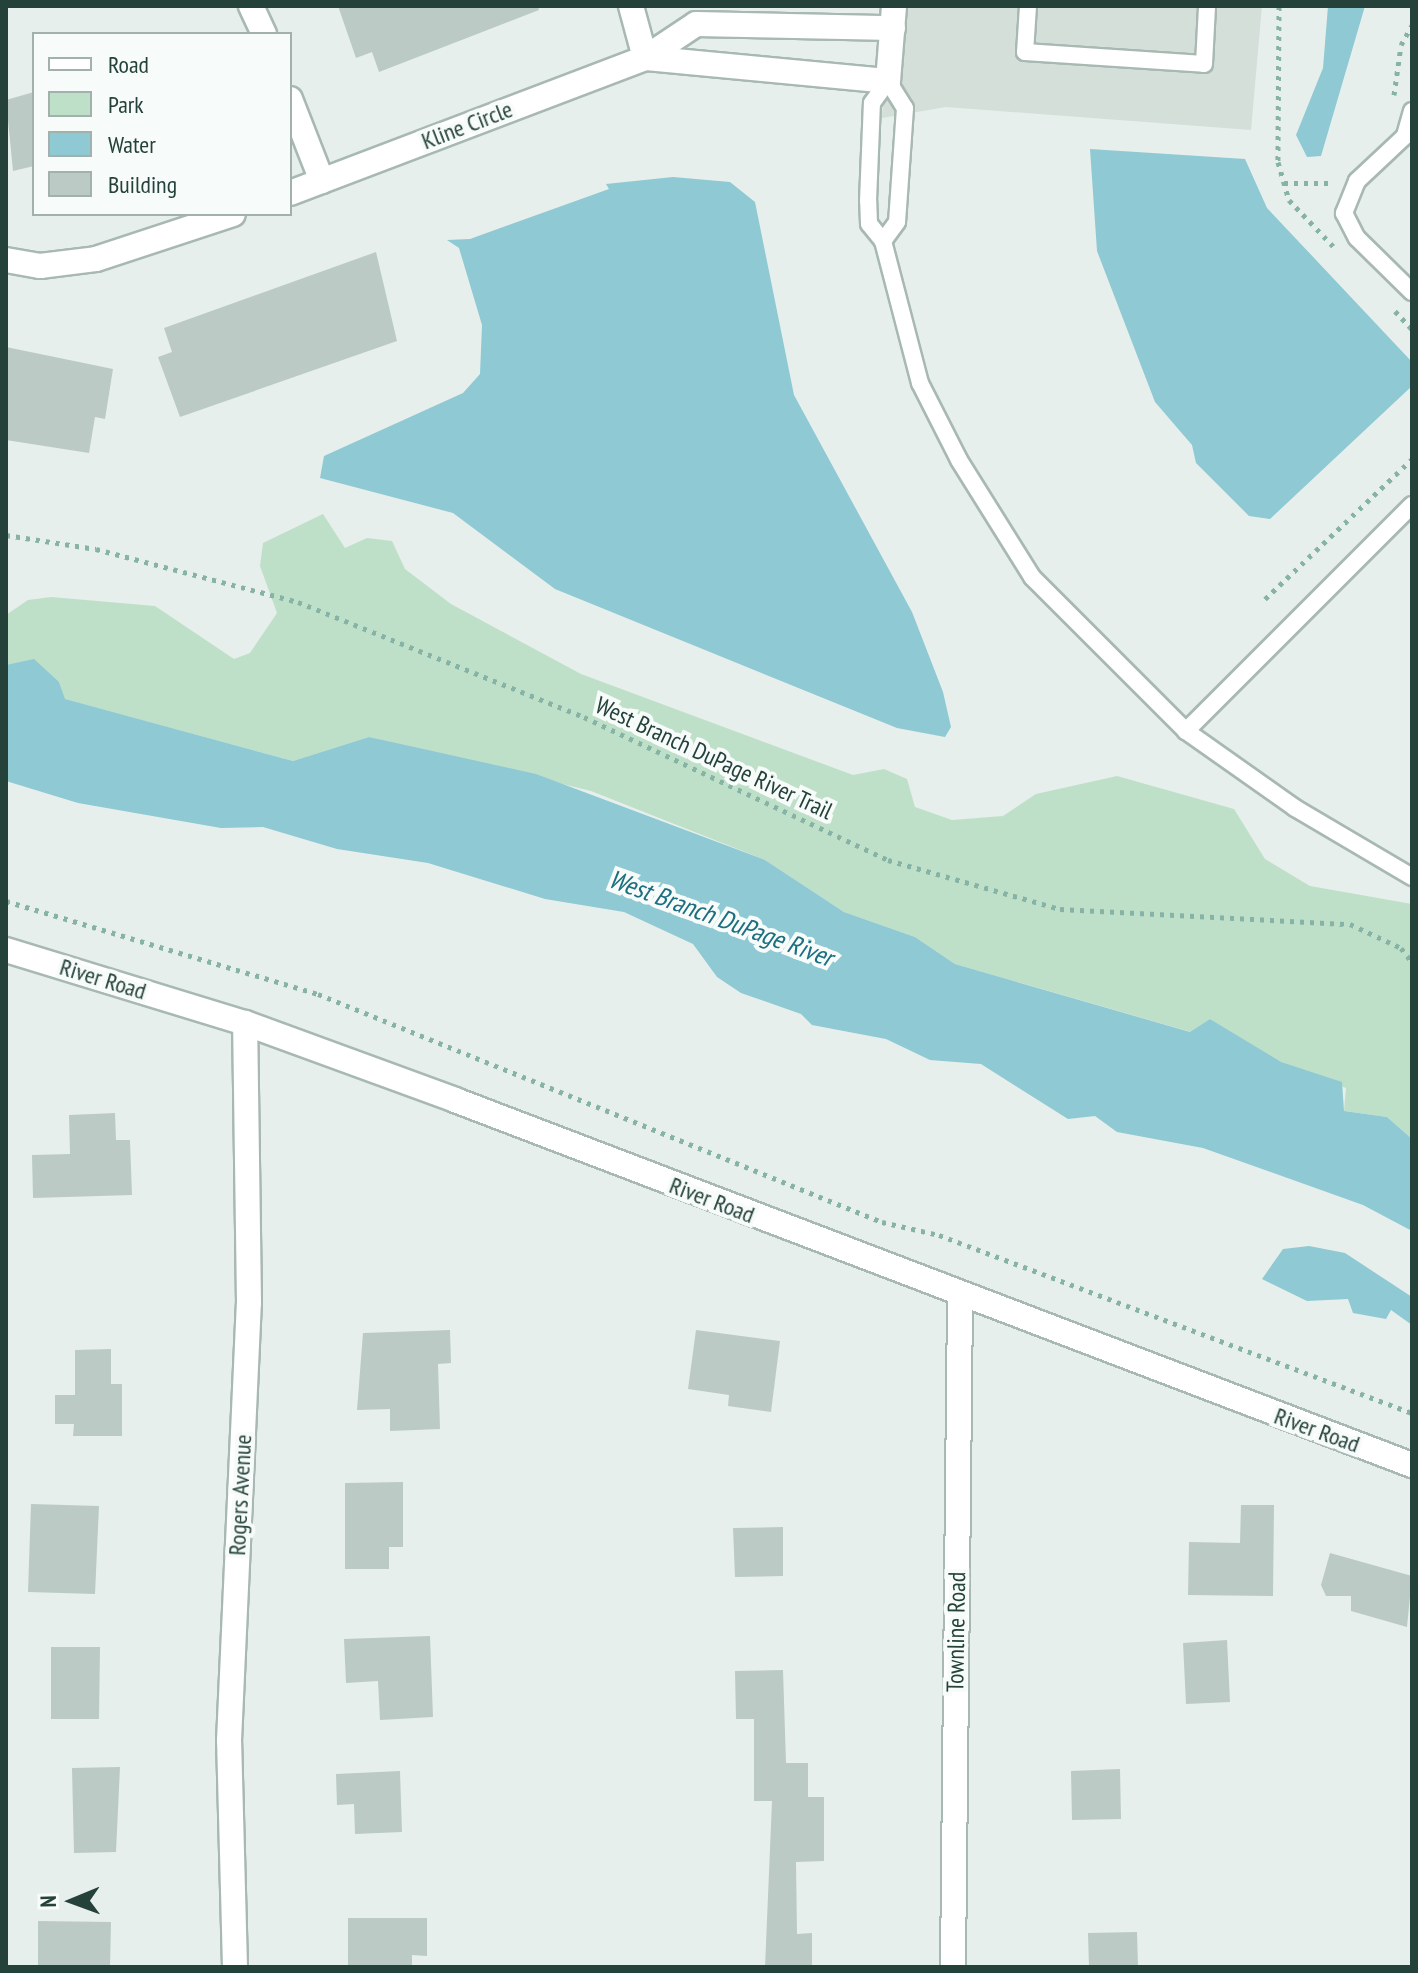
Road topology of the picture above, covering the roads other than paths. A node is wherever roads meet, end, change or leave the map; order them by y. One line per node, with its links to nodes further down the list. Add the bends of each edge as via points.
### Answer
1 (251, 6): 6 (street)
2 (631, 6): 7 (street)
3 (1028, 6): 4 (lane, via 1025,52 1204,64)
4 (1207, 6)
5 (894, 17): 7 (street, Kline Circle, via 696,24); 8 (street)
6 (263, 32)
7 (645, 58): 8 (street, Kline Circle); 11 (street, Kline Circle)
8 (888, 81): 14 (lane, via 905,108 897,222); 14 (lane, via 872,103 869,173 869,224)
9 (292, 104): 11 (street)
10 (1412, 111): 16 (lane, via 1405,136 1357,181 1344,213 1357,238)
11 (322, 181): 12 (street, Kline Circle)
12 (292, 192)
13 (227, 216): 15 (street, via 96,259 40,266)
14 (883, 241): 18 (lane, via 920,383 967,473 1032,577)
15 (6, 260)
16 (1412, 292)
17 (1412, 505): 18 (lane)
18 (1186, 731): 19 (lane, via 1295,808)
19 (1412, 877)
20 (6, 950): 21 (street, River Road)
21 (245, 1023): 22 (street, River Road); 24 (street, Rogers Avenue, via 249,1303 229,1741)
22 (960, 1297): 23 (street, River Road); 25 (street, Townline Road)
23 (1412, 1465)
24 (235, 1967)
25 (953, 1967)

